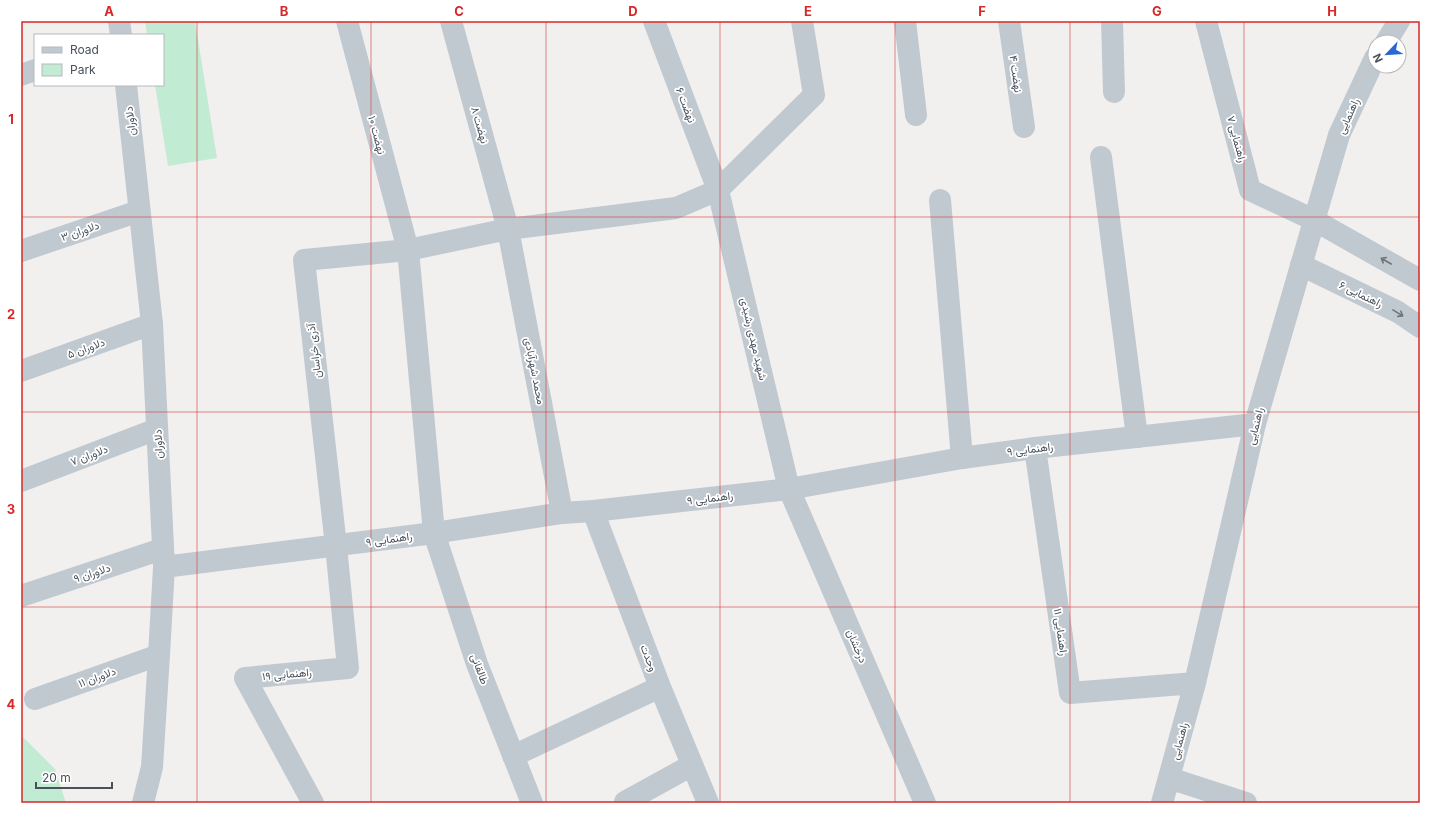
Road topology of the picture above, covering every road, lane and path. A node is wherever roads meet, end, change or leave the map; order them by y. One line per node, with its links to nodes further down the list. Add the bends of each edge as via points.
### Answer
1 (119, 21): 11 (street)
2 (347, 21): 26 (street, نهضت ۱۰)
3 (451, 21): 25 (street, نهضت ۸)
4 (654, 21): 21 (street, نهضت ۶)
5 (802, 21): 21 (street, via 814,95)
6 (905, 21): 18 (street)
7 (1009, 21): 19 (street, نهضت ۴)
8 (1112, 21): 17 (street)
9 (1206, 21): 24 (street, راهنمایی ۷, via 1250,190)
10 (1399, 21): 12 (street)
11 (121, 34)
12 (1391, 34)
13 (34, 70): 15 (street)
14 (1368, 74): 24 (street, راهنمایی, via 1339,135)
15 (21, 75)
16 (126, 86): 23 (street, دلاوران)
17 (1114, 92)
18 (916, 115)
19 (1024, 126)
20 (1101, 157): 35 (street)
21 (718, 190): 25 (street, via 676,208); 39 (street, شهید مهدی رشیدی)
22 (940, 200): 37 (street)
23 (139, 211): 27 (street, دلاوران ۳); 30 (street, دلاوران)
24 (1314, 220): 28 (street, راهنمایی); 29 (street, one-way to 24)
25 (508, 229): 26 (street); 41 (street, محمد شهرآبادی)
26 (408, 250): 42 (street, نهضت ۱۰); 43 (street, آذری خراسان, via 304,260)
27 (21, 251)
28 (1301, 264): 31 (street, راهنمایی ۶, one-way to 31, via 1398,312); 33 (street, راهنمایی)
29 (1420, 280)
30 (152, 324): 32 (street, دلاوران ۵); 34 (street, دلاوران)
31 (1420, 327)
32 (21, 371)
33 (1255, 424): 35 (street, راهنمایی ۹); 47 (street, راهنمایی)
34 (157, 429): 38 (street, دلاوران ۷); 44 (street, دلاوران)
35 (1137, 437): 36 (street, راهنمایی ۹)
36 (1034, 448): 37 (street, راهنمایی ۹); 47 (street, راهنمایی ۱۱, via 1070,692)
37 (962, 458): 39 (street, راهنمایی ۹)
38 (21, 481)
39 (789, 489): 40 (street, راهنمایی ۹); 58 (street, درخشان)
40 (593, 512): 41 (street, راهنمایی ۹); 48 (street, وحدت)
41 (562, 513): 42 (street, راهنمایی ۹)
42 (434, 533): 43 (street, راهنمایی ۹); 50 (street, طالقانی, via 477,664)
43 (336, 546): 44 (street, راهنمایی ۹); 55 (street, راهنمایی ۱۹, via 348,668 245,678)
44 (163, 558): 45 (street, دلاوران ۹); 46 (street, دلاوران)
45 (21, 596)
46 (159, 655): 49 (street, دلاوران ۱۱); 54 (street, دلاوران, via 152,767)
47 (1195, 683): 52 (street, راهنمایی)
48 (660, 687): 50 (street); 51 (street, وحدت)
49 (35, 699)
50 (513, 756): 56 (street, طالقانی)
51 (692, 765): 53 (street); 57 (street, وحدت)
52 (1169, 778): 59 (street, راهنمایی); 60 (street)
53 (625, 802)
54 (143, 803)
55 (313, 803)
56 (532, 803)
57 (708, 803)
58 (925, 803)
59 (1162, 803)
60 (1246, 803)

